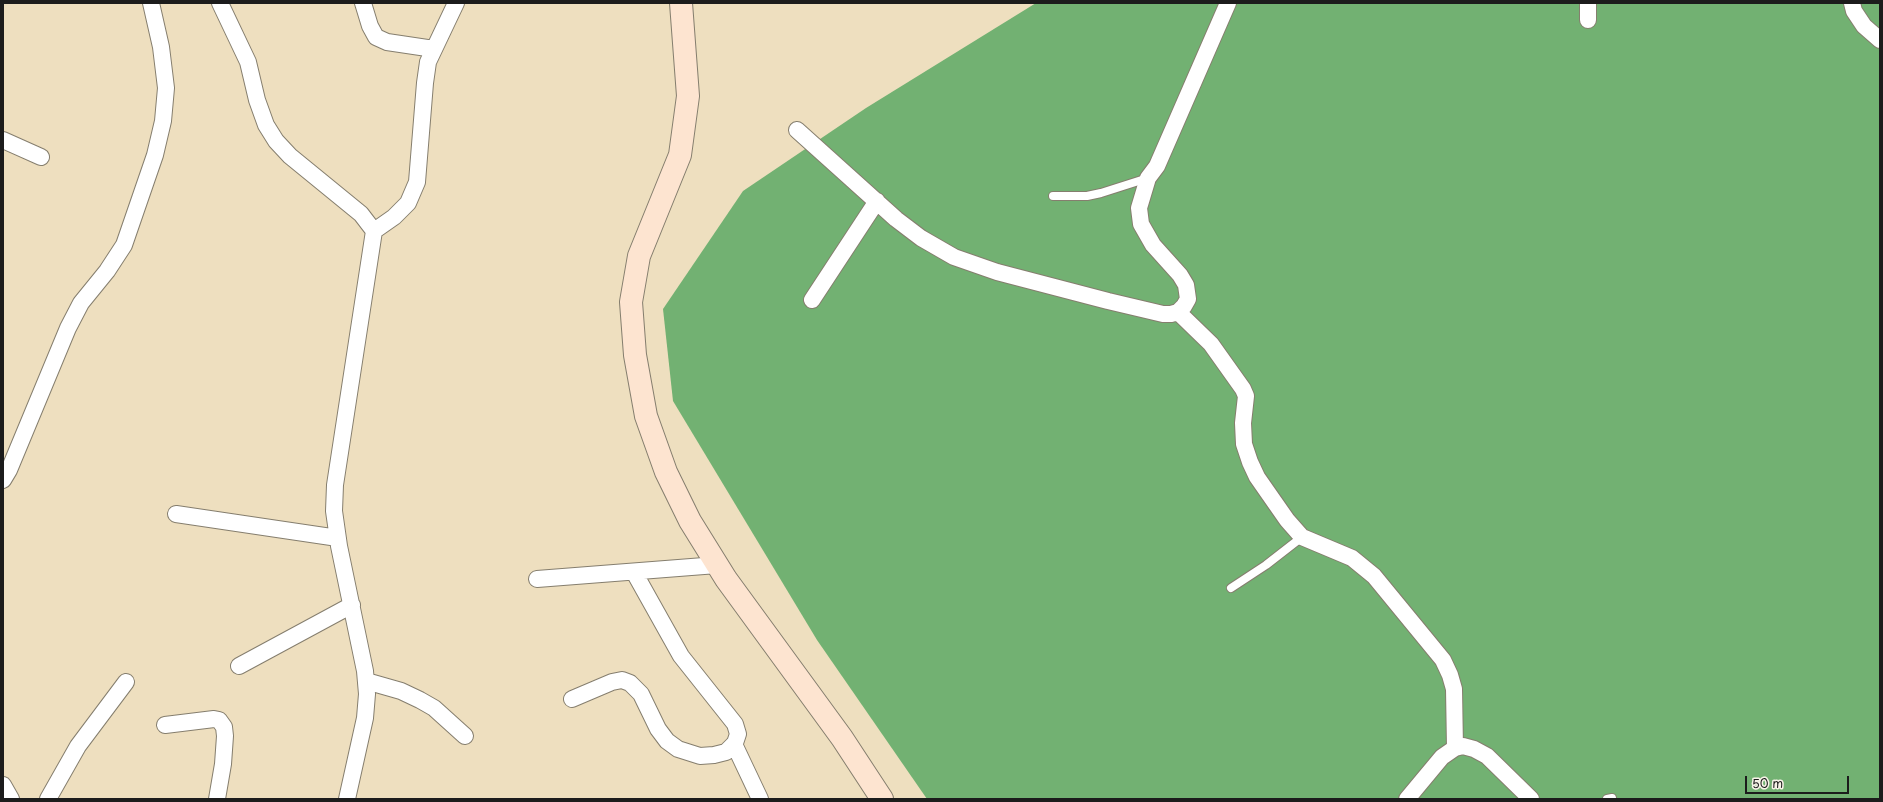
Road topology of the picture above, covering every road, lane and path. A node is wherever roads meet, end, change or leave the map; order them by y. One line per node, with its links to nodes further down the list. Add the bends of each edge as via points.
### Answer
1 (151, 3): 21 (street, via 161,47 166,88 163,121 155,155 124,245 81,303 68,328)
2 (220, 3): 18 (street, via 248,62 257,100 266,125 276,141 290,156 361,214)
3 (363, 3): 11 (street, via 376,37 387,42)
4 (456, 3): 11 (street)
5 (681, 3): 25 (main road, via 688,96 680,156 639,256 632,302 634,355 646,416 666,472 690,521)
6 (1228, 3): 15 (street, via 1157,166)
7 (1588, 3): 9 (street)
8 (1852, 3): 10 (street, via 1864,26)
9 (1588, 20)
10 (1880, 40)
11 (434, 49): 18 (street, via 428,62 425,83 417,182 408,203)
12 (798, 130): 17 (street)
13 (3, 140): 14 (street)
14 (41, 157)
15 (1148, 178): 16 (lane, via 1101,194); 20 (street, via 1139,208 1141,224 1153,245 1180,274 1186,285 1188,298)
16 (1052, 196)
17 (877, 201): 19 (street); 20 (street, via 921,238 954,257 996,272 1163,314)
18 (374, 231): 24 (street, via 335,485 334,511)
19 (812, 300)
20 (1178, 312): 23 (street, via 1211,344 1243,389 1246,396 1244,444 1250,462 1257,477)
21 (3, 480)
22 (176, 514): 24 (street)
23 (1302, 537): 28 (lane); 37 (street, via 1352,558 1374,576 1443,660 1454,689)
24 (338, 538): 29 (street)
25 (717, 564): 26 (street); 44 (main road, via 842,738)
26 (634, 572): 27 (street); 36 (street, via 681,656 734,724 738,734)
27 (537, 579)
28 (1231, 588)
29 (352, 605): 30 (street); 31 (street)
30 (239, 666)
31 (366, 681): 35 (street, via 401,691 420,700 434,708); 42 (street, via 365,718)
32 (126, 682): 40 (street, via 78,746)
33 (572, 699): 36 (street, via 622,680 630,683 641,694 666,741 678,749 700,756 714,755 726,752)
34 (165, 725): 41 (street, via 214,719 219,720 224,727 223,764)
35 (466, 736)
36 (734, 744): 43 (street)
37 (1454, 748): 45 (street, via 1442,756); 46 (street, via 1463,746 1487,756)
38 (3, 785): 39 (street)
39 (11, 799)
40 (48, 799)
41 (217, 799)
42 (347, 799)
43 (760, 799)
44 (882, 799)
45 (1407, 799)
46 (1531, 799)

